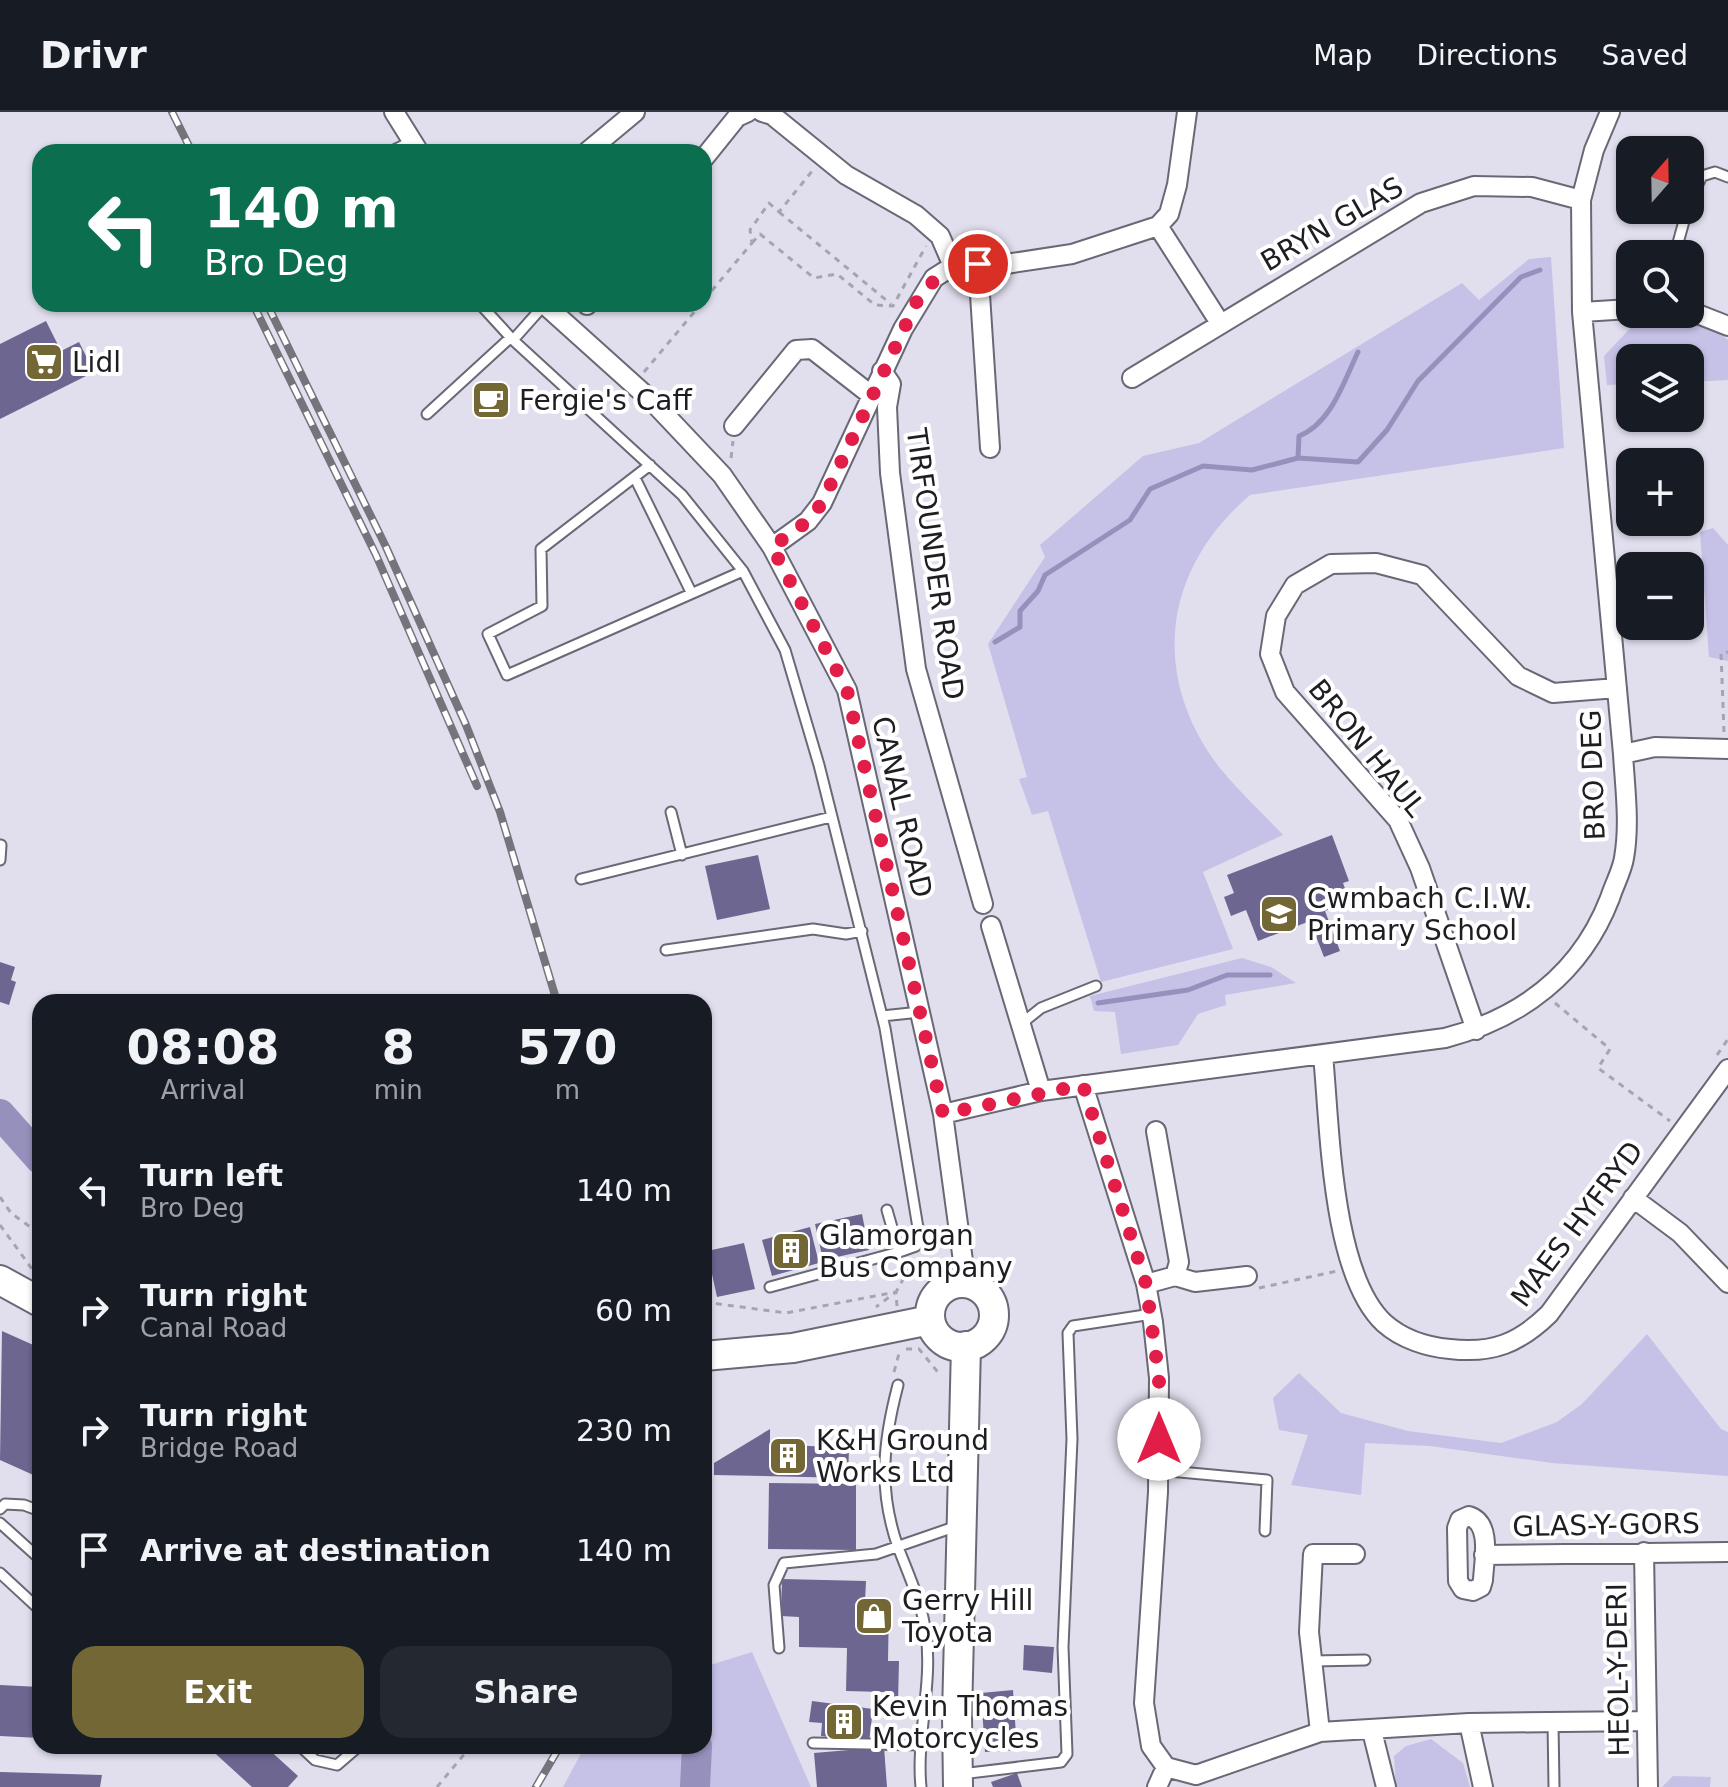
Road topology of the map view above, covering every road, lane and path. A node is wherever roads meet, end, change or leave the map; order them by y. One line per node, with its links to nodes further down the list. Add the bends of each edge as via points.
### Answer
1 (394, 112): 7 (street)
2 (635, 112): 8 (street)
3 (748, 112): 9 (street, via 737,117)
4 (762, 112): 10 (street)
5 (1187, 112): 15 (street, via 1177,185 1169,214)
6 (1610, 112): 13 (street, BRO DEG)
7 (414, 144)
8 (597, 144)
9 (712, 148)
10 (824, 157): 14 (path); 16 (street)
11 (1704, 175): 12 (lane, via 1715,172)
12 (1728, 177)
13 (1581, 200): 27 (street, BRO DEG); 29 (street, BRYN GLAS, via 1532,187 1474,186 1421,203)
14 (779, 212): 17 (path, via 769,203 750,230); 21 (path)
15 (1158, 226): 18 (street, via 1072,254); 29 (street)
16 (935, 231): 19 (street); 21 (path)
17 (752, 243): 20 (path); 21 (path, via 760,234 814,278 837,274 875,305)
18 (978, 264): 19 (street); 39 (street)
19 (953, 266): 31 (street, via 934,278)
20 (712, 290)
21 (893, 306): 31 (path, via 891,322)
22 (1616, 310): 27 (street)
23 (487, 312): 32 (lane)
24 (537, 312): 32 (lane)
25 (554, 312): 35 (street, CANAL ROAD)
26 (694, 312): 35 (path)
27 (1582, 312): 46 (street, BRO DEG)
28 (1704, 317): 30 (street)
29 (1220, 323): 34 (street, BRYN GLAS)
30 (1728, 326)
31 (903, 329): 33 (street)
32 (511, 339): 37 (lane); 40 (lane)
33 (882, 371): 36 (street); 55 (street, TIRFOUNDER ROAD, via 891,384 890,473 916,669)
34 (1132, 378)
35 (634, 384): 42 (street, CANAL ROAD, via 722,475)
36 (871, 395): 38 (street, via 812,349 796,350); 42 (street, via 822,503 808,521)
37 (427, 414)
38 (734, 426)
39 (990, 448)
40 (650, 465): 41 (lane); 43 (lane, via 682,495)
41 (635, 478): 44 (lane); 44 (lane, via 541,549 542,606 488,634 507,675)
42 (772, 547): 61 (street, CANAL ROAD, via 847,690)
43 (743, 571): 44 (lane); 50 (lane, via 785,650)
44 (687, 593)
45 (1728, 652): 47 (path, via 1721,653)
46 (1617, 688): 48 (street, BRO DEG); 64 (street, BRON HAUL, via 1553,693 1518,676 1422,575 1376,563 1331,564 1295,585 1276,616 1270,654 1285,692 1398,820)
47 (1727, 748): 48 (street, via 1655,747)
48 (1623, 754): 60 (street, BRO DEG, via 1624,859 1601,921 1574,963)
49 (671, 812): 52 (lane)
50 (831, 817): 52 (lane); 57 (lane)
51 (1, 845): 53 (lane)
52 (682, 855): 54 (lane)
53 (0, 860)
54 (581, 879)
55 (983, 904)
56 (991, 926): 63 (street)
57 (862, 931): 58 (lane, via 813,929); 62 (lane)
58 (666, 950)
59 (1096, 986): 63 (lane, via 1041,1008)
60 (1544, 994): 64 (street, BRO DEG); 70 (path, via 1610,1049 1598,1068)
61 (920, 1012): 62 (lane); 69 (street, CANAL ROAD)
62 (882, 1016): 77 (lane, via 920,1240)
63 (1021, 1024): 68 (street)
64 (1476, 1030): 65 (street, BRO DEG)
65 (1323, 1055): 67 (street, BRO DEG); 79 (street, MAES HYFRYD, via 1343,1239)
66 (1728, 1069): 73 (street, MAES HYFRYD)
67 (1083, 1085): 68 (street, BRO DEG); 85 (street)
68 (1041, 1091): 69 (street, BRO DEG)
69 (943, 1114): 83 (street, CANAL ROAD)
70 (1671, 1121)
71 (1156, 1131): 80 (street, via 1179,1262)
72 (0, 1197): 76 (path)
73 (1633, 1198): 79 (street, MAES HYFRYD, via 1549,1314 1525,1337 1498,1347 1462,1351 1425,1346 1384,1324 1360,1292); 84 (street, via 1680,1233)
74 (887, 1210): 77 (lane)
75 (0, 1225): 78 (path)
76 (32, 1228)
77 (899, 1252): 86 (lane)
78 (32, 1268)
79 (1352, 1268): 81 (path, via 1260,1289)
80 (1175, 1276): 81 (street, via 1195,1282); 85 (street)
81 (1247, 1276)
82 (0, 1280): 87 (main road)
83 (966, 1283): 91 (main road, via 939,1292); 92 (main road, via 990,1300 993,1320 984,1338)
84 (1728, 1283)
85 (1146, 1284): 90 (street)
86 (770, 1287)
87 (32, 1298)
88 (712, 1303): 89 (path, via 786,1313 896,1292)
89 (866, 1312)
90 (1152, 1314): 95 (street, via 1159,1378); 123 (lane, via 1073,1326 1068,1333 1072,1439 1063,1647 1067,1754 1061,1762)
91 (930, 1320): 92 (main road, via 939,1337); 93 (main road, via 793,1348)
92 (966, 1346): 99 (main road)
93 (712, 1355)
94 (898, 1385): 101 (lane, via 882,1471)
95 (1158, 1470): 100 (lane, via 1267,1480); 122 (street, via 1144,1703 1151,1746)
96 (32, 1508): 97 (lane, via 5,1504)
97 (0, 1509)
98 (0, 1523): 102 (lane)
99 (963, 1524): 101 (lane); 123 (main road)
100 (1265, 1531)
101 (897, 1545): 109 (lane, via 876,1554 784,1563 774,1585); 118 (lane, via 918,1595 927,1636)
102 (32, 1552)
103 (1644, 1552): 104 (street, GLAS-Y-GORS); 106 (street, GLAS-Y-GORS); 112 (street, HEOL-Y-DERI)
104 (1728, 1552)
105 (1355, 1554): 111 (street, via 1313,1554)
106 (1484, 1555)
107 (0, 1573): 108 (lane)
108 (32, 1603)
109 (779, 1648)
110 (1365, 1660): 111 (lane)
111 (1312, 1661): 116 (street)
112 (1645, 1721): 113 (street); 130 (street, HEOL-Y-DERI)
113 (1553, 1722): 114 (street); 129 (lane)
114 (1469, 1723): 115 (street); 128 (street)
115 (1372, 1731): 116 (street); 127 (street)
116 (1320, 1732): 122 (street, via 1196,1775)
117 (813, 1743): 118 (lane)
118 (923, 1745): 125 (lane)
119 (309, 1754): 120 (lane, via 337,1765)
120 (350, 1754)
121 (464, 1754): 124 (path)
122 (1166, 1767): 126 (street)
123 (958, 1781)
124 (437, 1787)
125 (921, 1787)
126 (1157, 1787)
127 (1386, 1787)
128 (1483, 1787)
129 (1554, 1787)
130 (1648, 1787)

